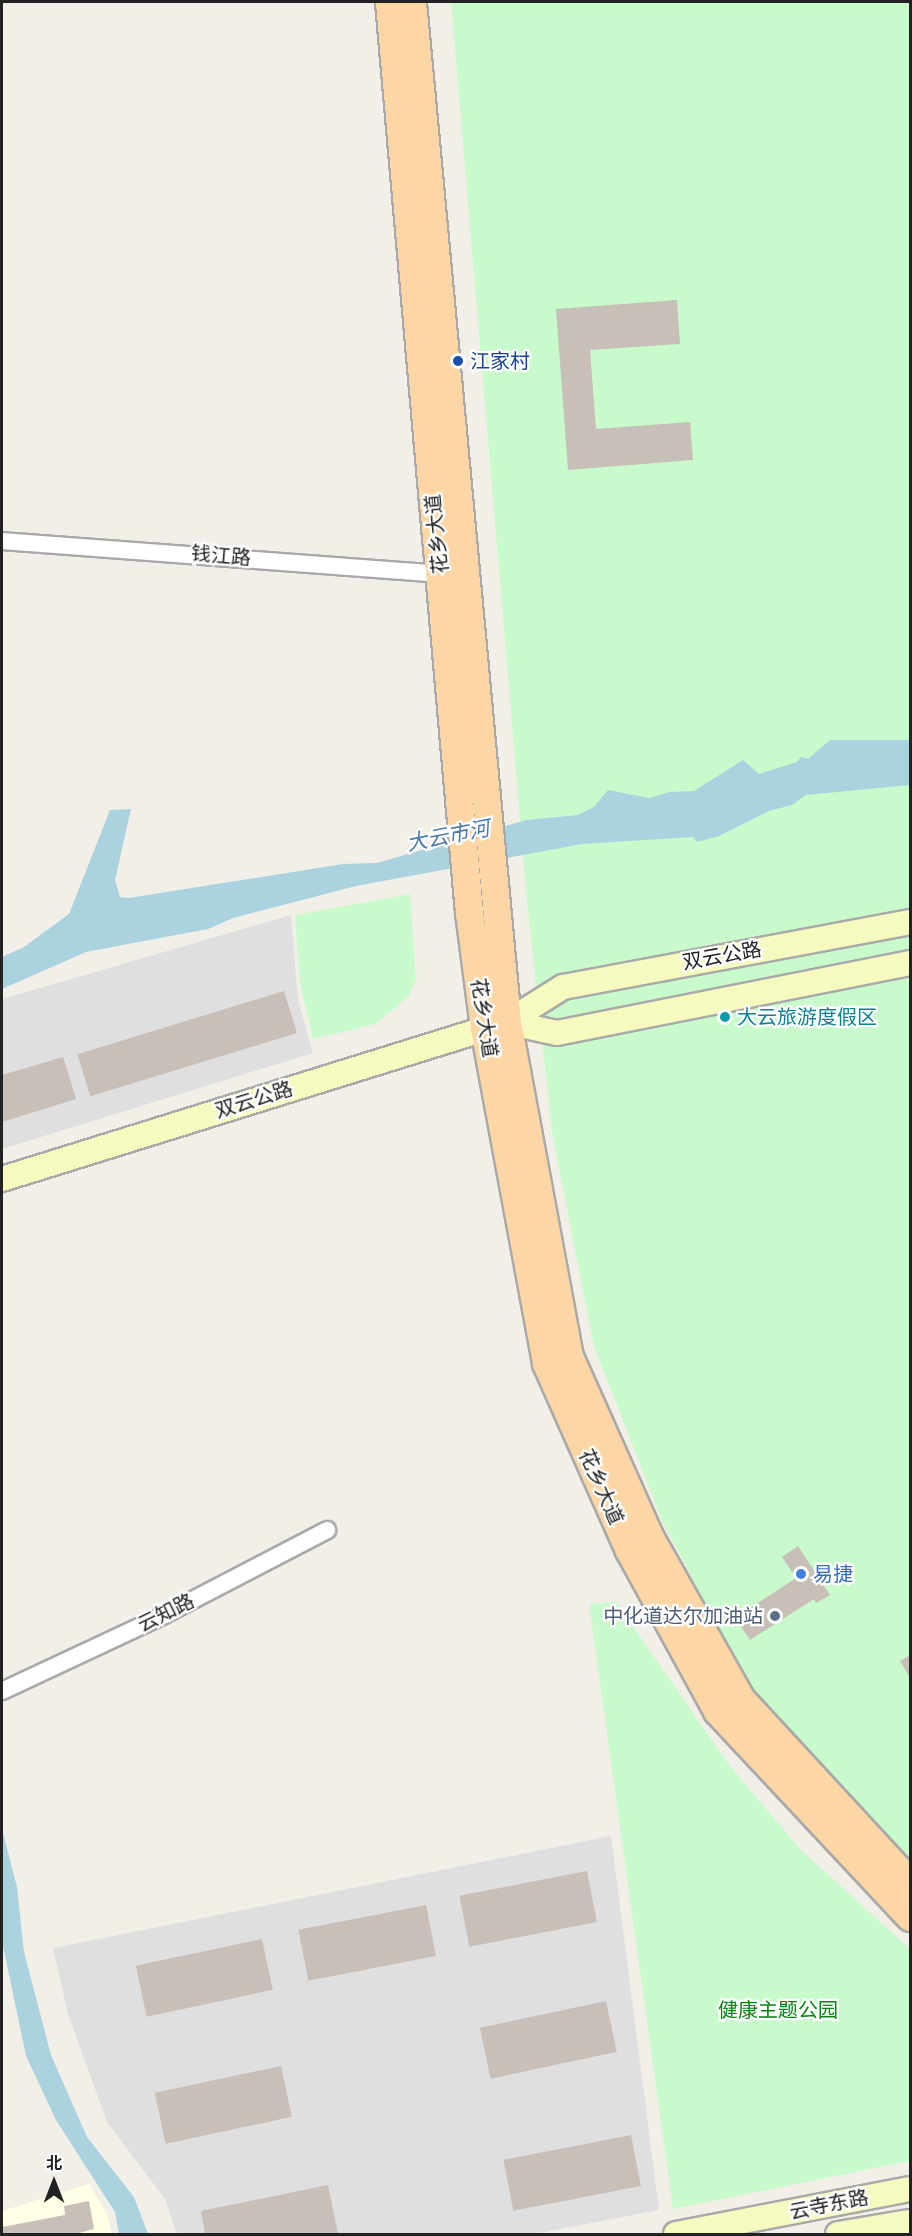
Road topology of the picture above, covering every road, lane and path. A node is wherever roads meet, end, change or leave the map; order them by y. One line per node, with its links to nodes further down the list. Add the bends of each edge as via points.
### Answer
1 (389, 2): 4 (main road, 花乡大道)
2 (412, 2): 7 (main road, 花乡大道, via 494,872)
3 (2, 541): 4 (street, 钱江路)
4 (441, 574): 7 (main road, 花乡大道, via 465,876)
5 (910, 922): 7 (street, 双云公路, via 563,987)
6 (910, 963): 7 (street, 双云公路, via 557,1033)
7 (496, 1025): 8 (street, 双云公路); 11 (main road, 花乡大道, via 569,1356 649,1536 741,1699); 12 (main road, 花乡大道, via 546,1363 629,1550 717,1711)
8 (2, 1179)
9 (327, 1530): 10 (street, 云知路)
10 (2, 1691)
11 (910, 1882)
12 (910, 1917)
13 (910, 2189): 15 (street, 云寺东路)
14 (910, 2222): 16 (street, 云寺东路)
15 (680, 2234)
16 (838, 2235)

